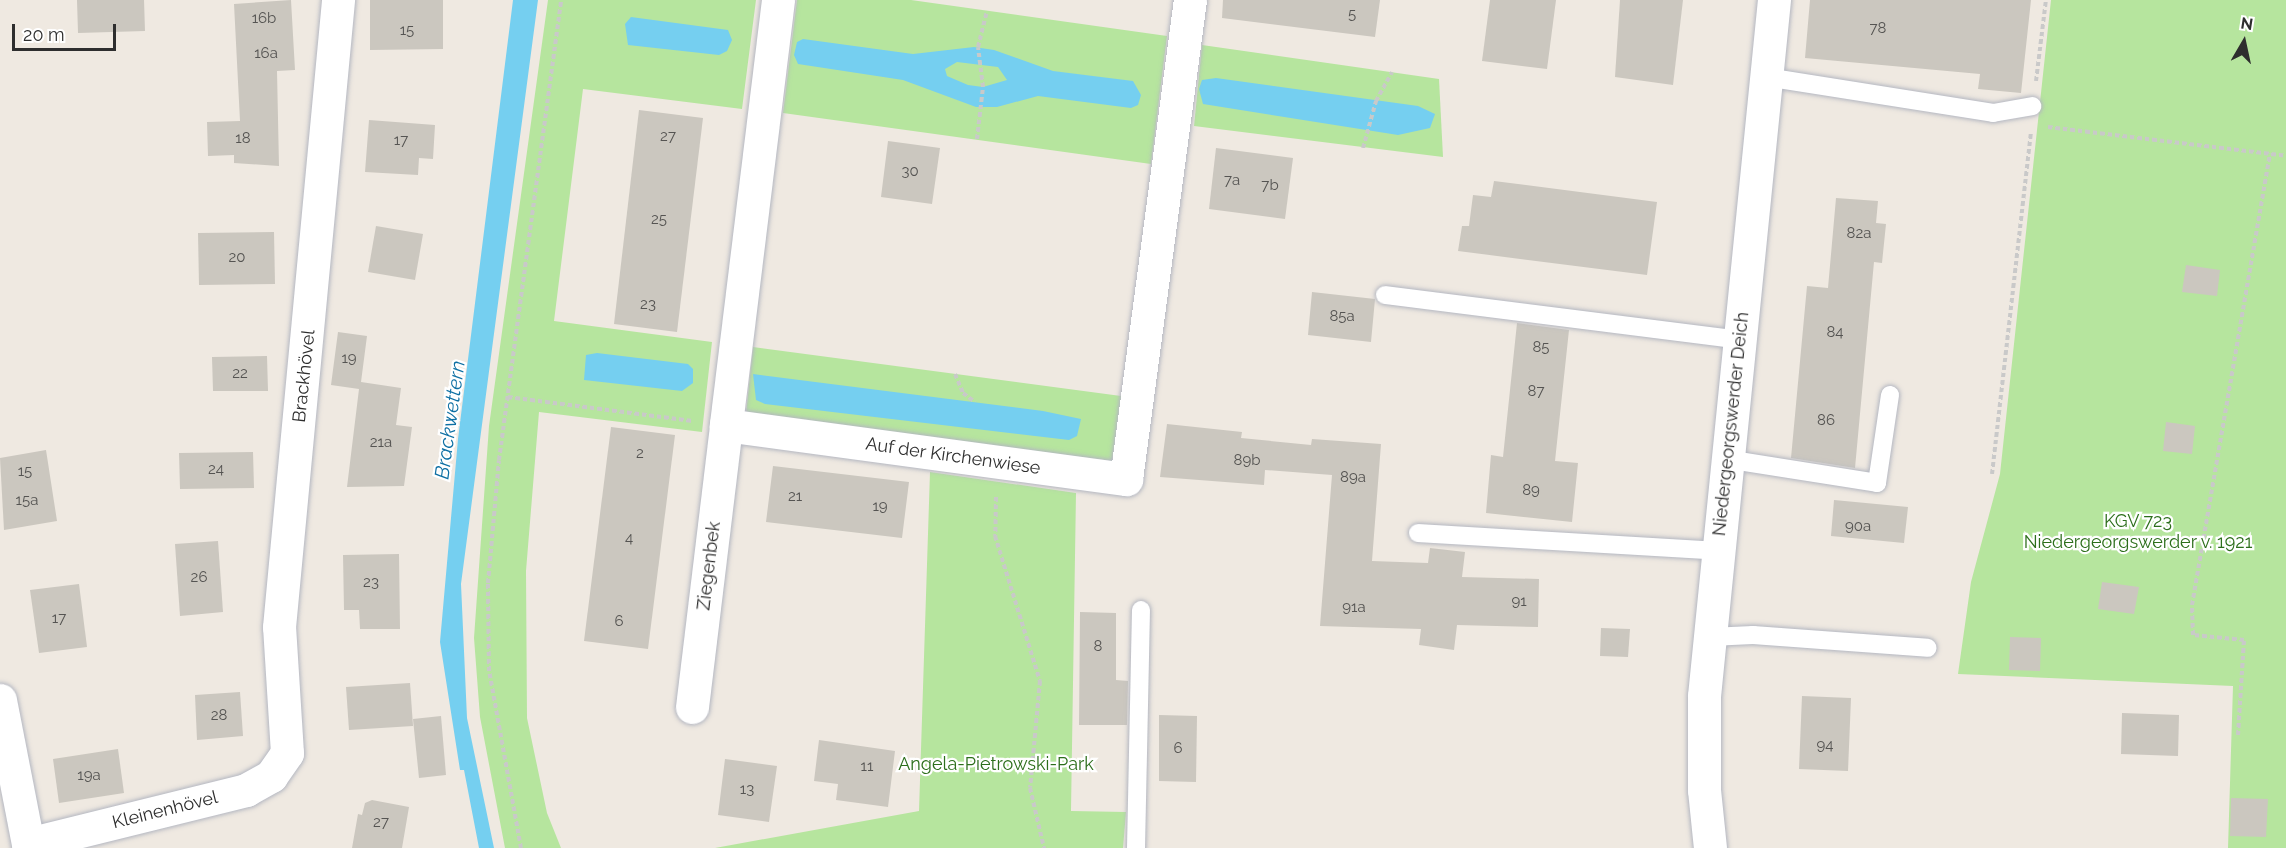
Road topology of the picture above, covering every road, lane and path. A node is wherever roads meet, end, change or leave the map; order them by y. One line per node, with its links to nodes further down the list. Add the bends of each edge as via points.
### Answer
1 (338, 0): 34 (street, Brackhövel, via 279,627)
2 (561, 0): 20 (path)
3 (778, 0): 22 (street)
4 (1190, 0): 24 (street, Auf der Kirchenwiese, via 1126,479)
5 (1774, 0): 9 (street, Niedergeorgswerder Deich)
6 (2046, 0): 10 (path)
7 (987, 11): 12 (path, via 978,47 983,87)
8 (1392, 72): 13 (path, via 1376,101)
9 (1766, 77): 10 (lane, via 1993,112); 17 (street, Niedergeorgswerder Deich)
10 (2032, 106): 11 (path)
11 (2031, 125): 14 (path); 25 (path)
12 (977, 139)
13 (1363, 148)
14 (2270, 154): 15 (path); 33 (path, via 2192,605 2193,634 2244,640)
15 (2286, 156)
16 (1385, 295): 17 (lane)
17 (1739, 340): 23 (street, Niedergeorgswerder Deich)
18 (955, 374): 21 (path, via 963,393)
19 (1890, 395): 23 (lane, via 1877,483)
20 (508, 397): 22 (path); 35 (path, via 488,583 489,670)
21 (975, 402)
22 (726, 425): 24 (street, Auf der Kirchenwiese); 32 (street, Ziegenbek)
23 (1726, 459): 27 (street, Niedergeorgswerder Deich)
24 (999, 463): 36 (path, via 995,536 1040,681 1030,788)
25 (1992, 474)
26 (1418, 533): 27 (lane)
27 (1718, 551): 29 (street, Niedergeorgswerder Deich)
28 (1141, 610): 37 (lane)
29 (1710, 637): 30 (lane, via 1753,635); 38 (street, Niedergeorgswerder Deich, via 1704,790)
30 (1928, 648)
31 (0, 700): 34 (street, Kleinenhövel, via 28,844 246,790 271,776)
32 (692, 707)
33 (2238, 735)
34 (287, 753)
35 (521, 848)
36 (1044, 848)
37 (1136, 848)
38 (1710, 848)

